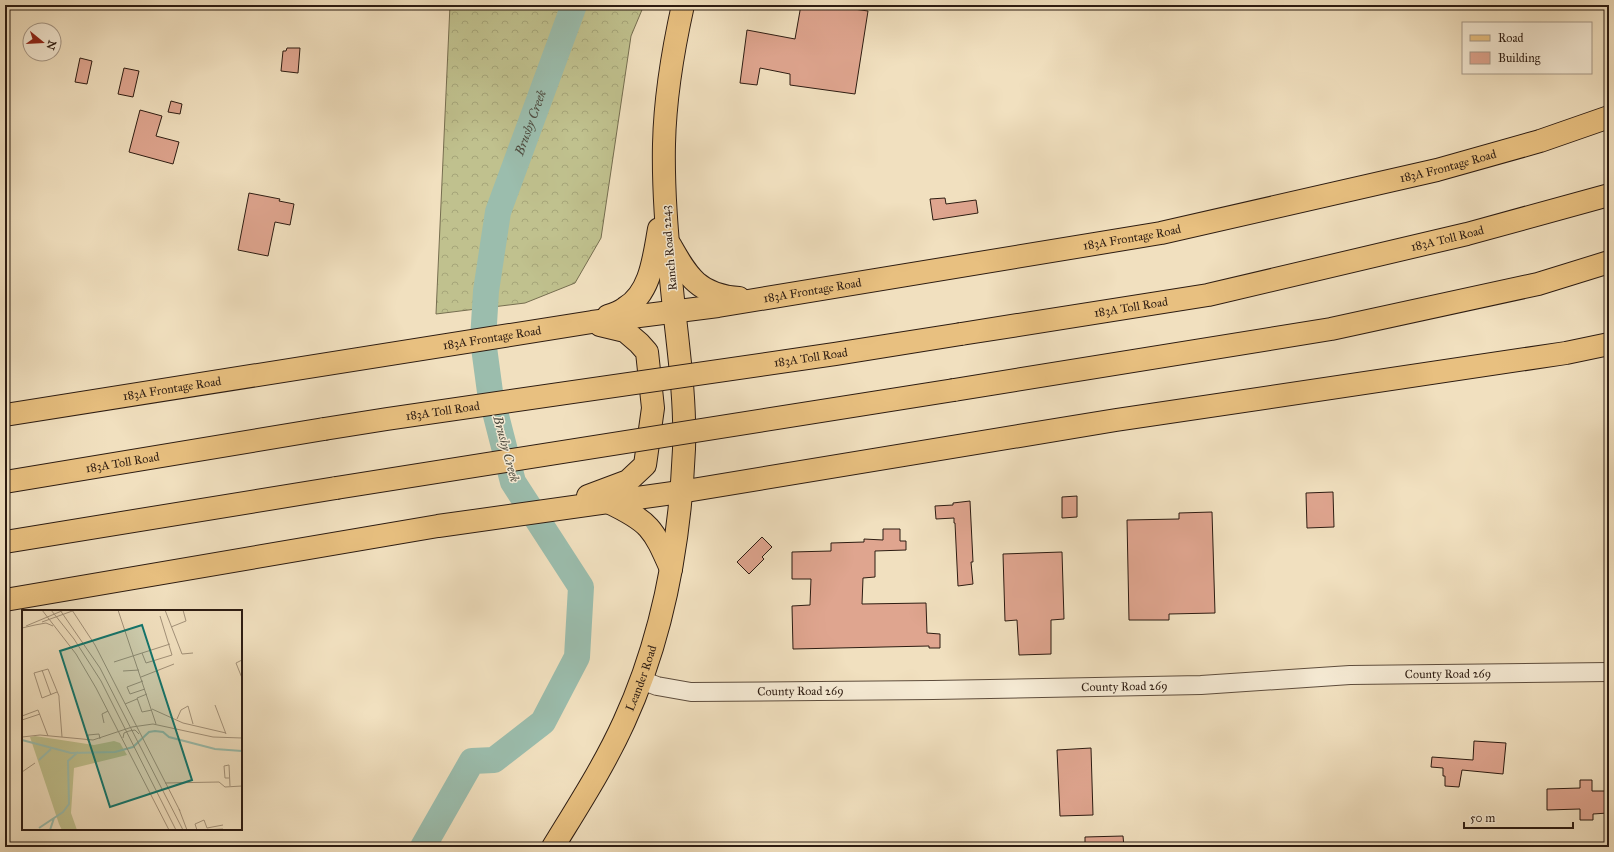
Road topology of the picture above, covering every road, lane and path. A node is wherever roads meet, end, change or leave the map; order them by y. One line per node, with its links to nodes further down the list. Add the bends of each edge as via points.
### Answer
1 (683, 5): 4 (main road, Ranch Road 2243, via 675,39 668,91 664,142)
2 (1609, 117): 7 (main road, 183A Frontage Road, via 1540,141 1437,170 1161,233)
3 (1609, 195): 12 (main road, 183A Toll Road, bridge, via 1467,234 1208,295 835,354 387,418)
4 (665, 202): 5 (main road, Ranch Road 2243); 9 (main road, via 652,269 644,286 636,299 626,308)
5 (668, 241): 7 (main road, via 686,272 700,286 714,294 727,297); 8 (main road, Ranch Road 2243)
6 (1609, 262): 15 (main road, bridge, via 1538,284 1331,329)
7 (764, 298): 8 (main road, 183A Frontage Road)
8 (675, 312): 9 (main road, 183A Frontage Road); 13 (main road, Ranch Road 2243, via 684,449)
9 (592, 322): 11 (main road, 183A Frontage Road); 14 (main road, via 625,331 647,352 653,408 645,464 628,481)
10 (1609, 344): 13 (main road, via 1566,353 1116,420)
11 (5, 415)
12 (5, 482)
13 (680, 492): 14 (main road); 16 (main road, Leander Road)
14 (603, 499): 16 (main road, via 644,521 659,541); 17 (main road, via 551,510 438,526)
15 (5, 542)
16 (671, 569): 19 (main road, Leander Road, via 663,609)
17 (5, 600)
18 (1609, 672): 19 (street, County Road 269, via 1350,675 1201,685 691,692 657,686)
19 (641, 680): 20 (main road, Leander Road, via 602,767)
20 (553, 847)

